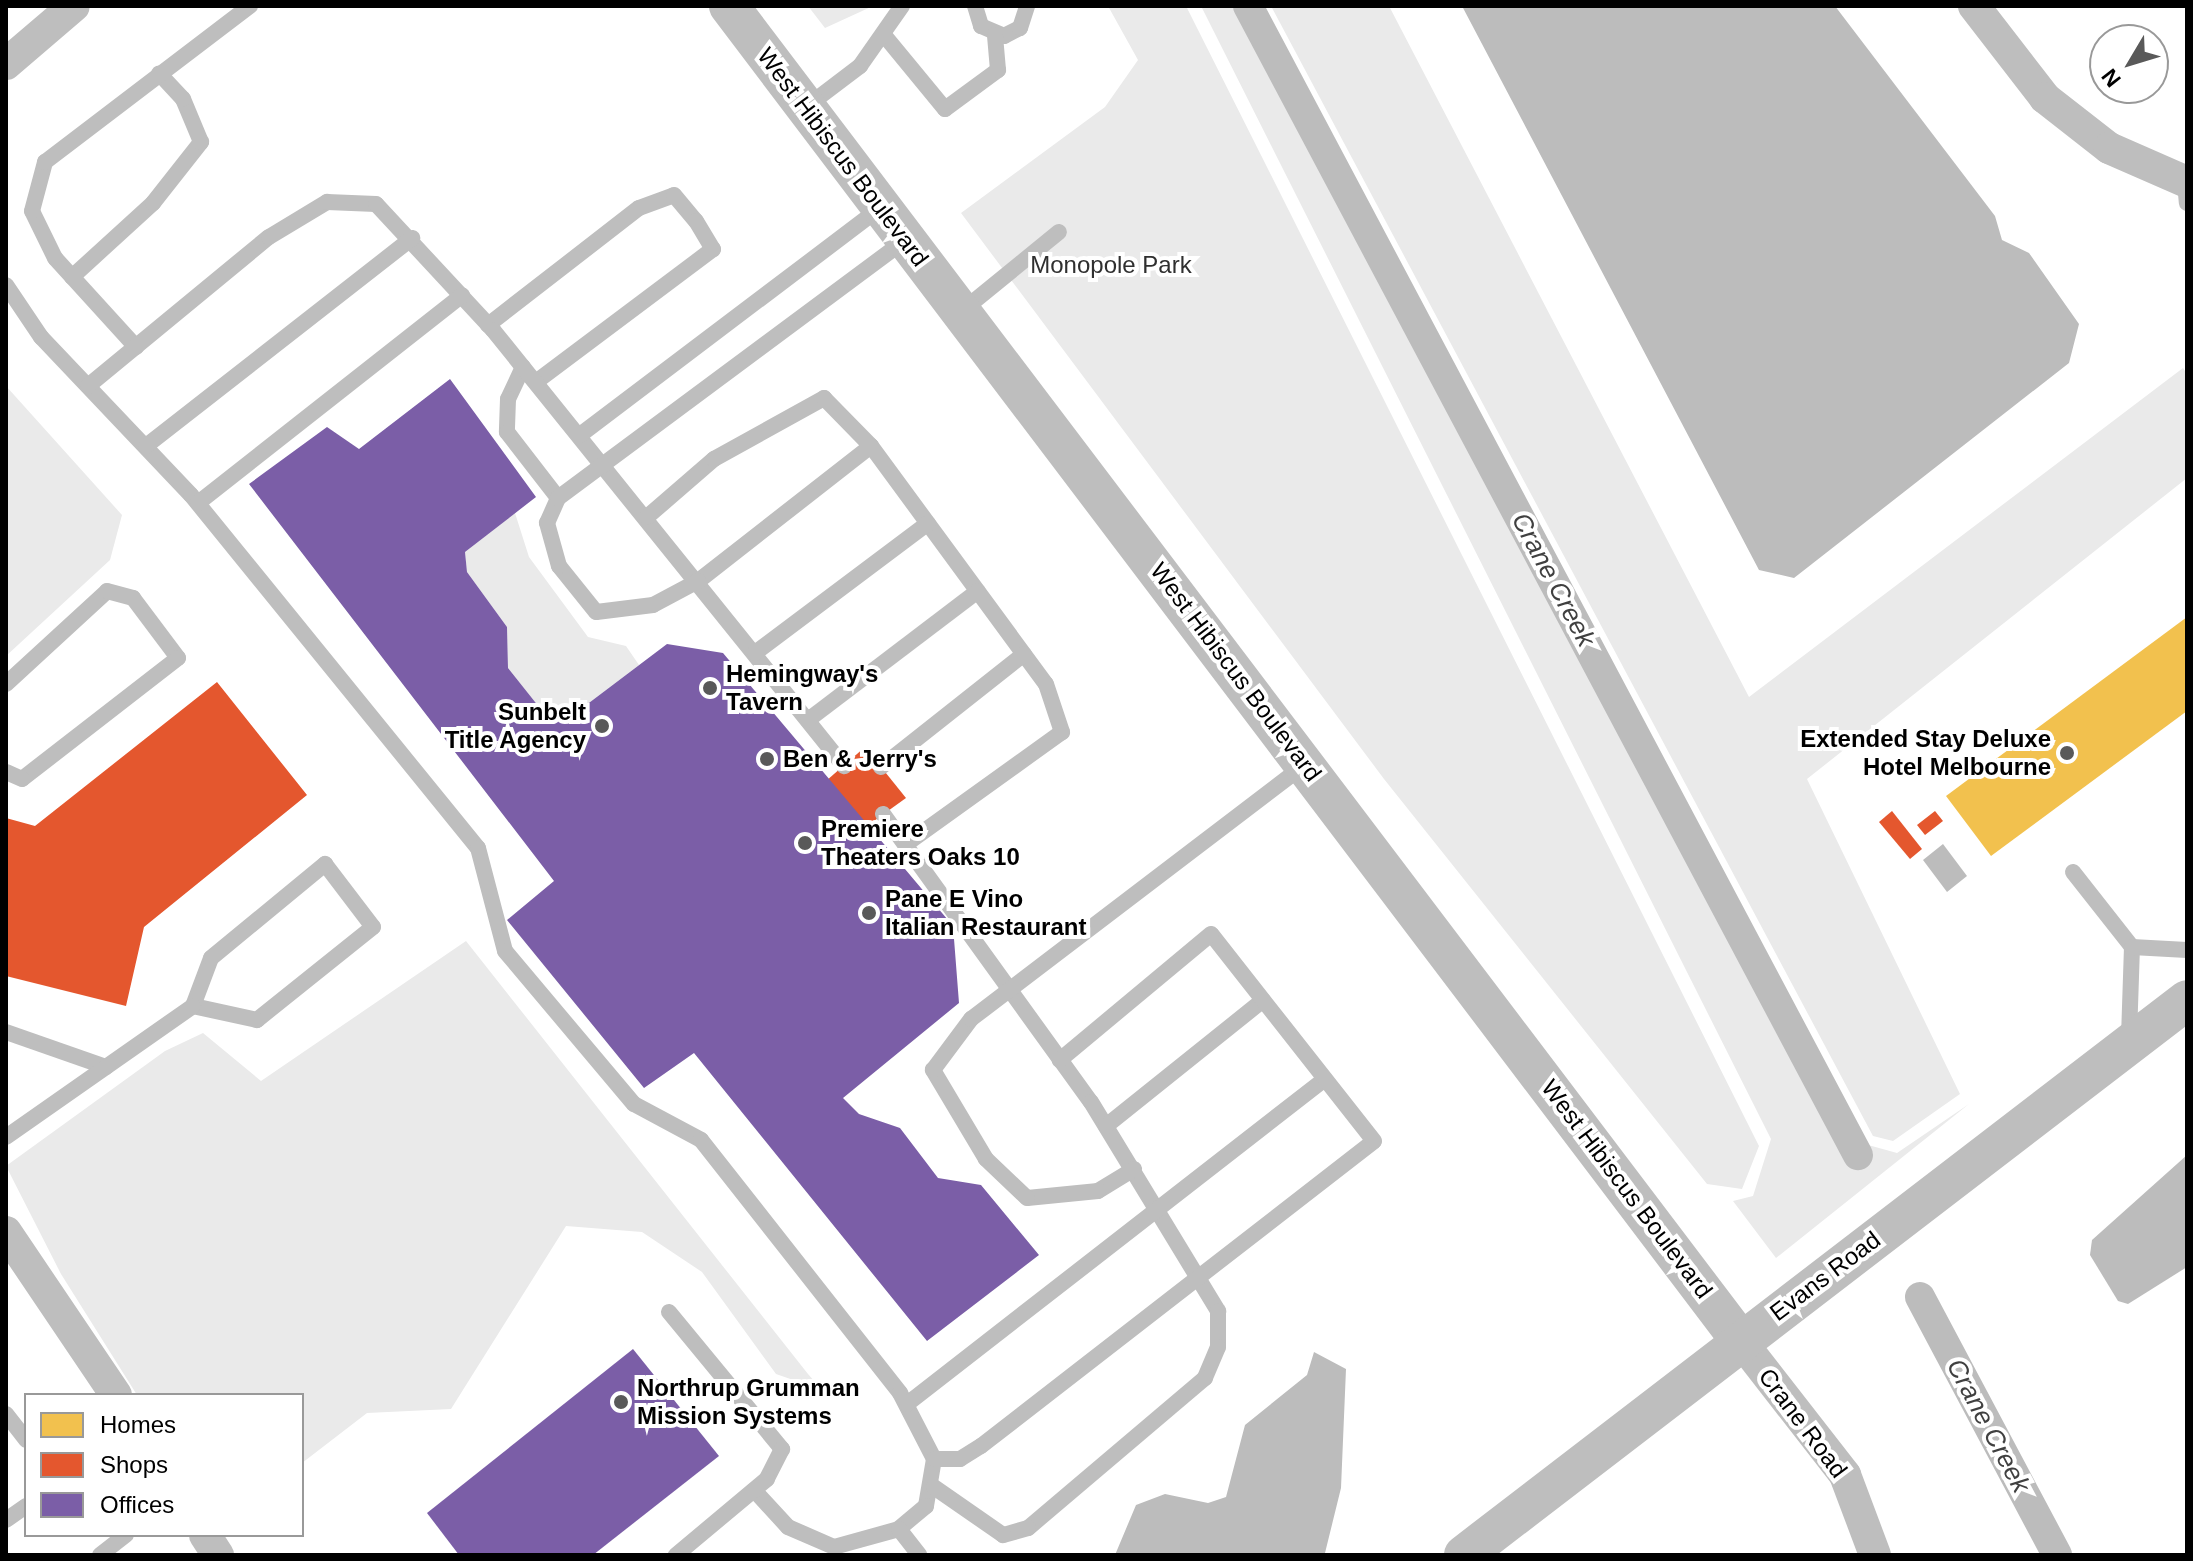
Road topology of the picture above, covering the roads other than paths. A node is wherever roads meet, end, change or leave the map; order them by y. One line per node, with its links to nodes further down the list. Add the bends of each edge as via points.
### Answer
1 (74, 6): 10 (street)
2 (250, 6): 11 (lane)
3 (729, 6): 12 (street, West Hibiscus Boulevard)
4 (902, 6): 8 (lane)
5 (975, 6): 9 (lane, via 981,26)
6 (1027, 6): 9 (lane, via 1020,28)
7 (1974, 6): 13 (street, via 2045,98 2109,148)
8 (884, 35): 9 (lane, via 945,109 998,70); 12 (lane, via 860,66)
9 (995, 35)
10 (6, 64)
11 (159, 73): 18 (lane, via 183,99 201,142 153,203); 18 (lane, via 45,162 32,211)
12 (806, 107): 14 (street, West Hibiscus Boulevard)
13 (2186, 189)
14 (882, 207): 17 (street, West Hibiscus Boulevard); 27 (lane)
15 (1059, 232): 21 (lane)
16 (412, 238): 20 (lane); 23 (lane, via 376,204 327,202 269,237); 28 (lane)
17 (906, 239): 21 (street, West Hibiscus Boulevard); 30 (lane)
18 (72, 277): 23 (lane)
19 (6, 285): 26 (lane, via 41,337)
20 (462, 295): 22 (lane); 32 (lane)
21 (962, 311): 41 (street, West Hibiscus Boulevard)
22 (488, 325): 24 (lane); 25 (lane, via 639,208 674,195 696,221 713,249)
23 (136, 347): 26 (lane)
24 (523, 367): 25 (lane); 31 (lane, via 508,399 507,432)
25 (536, 382): 27 (lane)
26 (88, 386): 28 (lane)
27 (580, 435): 30 (lane)
28 (146, 446): 32 (lane)
29 (871, 446): 33 (lane, via 824,398 714,459); 34 (lane); 35 (lane)
30 (607, 468): 31 (lane); 33 (lane)
31 (558, 498): 35 (lane, via 547,523 559,566 596,612 653,605)
32 (198, 503): 68 (lane, via 478,848 505,951 634,1104 701,1140)
33 (647, 517): 35 (lane)
34 (928, 523): 36 (lane); 37 (lane)
35 (698, 581): 37 (lane)
36 (978, 591): 38 (lane); 40 (lane)
37 (755, 653): 40 (lane)
38 (1024, 654): 43 (lane); 46 (lane, via 1046,684 1062,732)
39 (6, 684): 44 (lane, via 107,591 133,598 178,658 22,779)
40 (808, 720): 42 (lane)
41 (1306, 764): 50 (lane); 66 (street, West Hibiscus Boulevard)
42 (844, 766)
43 (881, 767)
44 (6, 772)
45 (883, 814): 46 (lane)
46 (906, 844): 50 (lane)
47 (2073, 872): 48 (lane)
48 (2132, 947): 49 (lane); 55 (lane)
49 (2187, 950)
50 (1013, 992): 56 (lane); 61 (lane, via 971,1019 933,1070 986,1159 1027,1198 1098,1191)
51 (1263, 1000): 56 (lane, via 1211,934); 58 (lane); 59 (lane)
52 (2187, 1000): 55 (street, Evans Road)
53 (193, 1006): 53 (lane, via 257,1020 373,927 325,864 211,958); 57 (lane)
54 (6, 1032): 57 (lane)
55 (2127, 1048): 66 (street, Evans Road)
56 (1060, 1060): 59 (lane)
57 (106, 1067): 60 (lane)
58 (1325, 1079): 62 (lane); 64 (lane, via 1374,1141)
59 (1106, 1126): 61 (lane)
60 (6, 1137)
61 (1134, 1169): 62 (lane)
62 (1158, 1207): 64 (lane); 68 (lane)
63 (6, 1232): 67 (street)
64 (1201, 1281): 71 (lane, via 981,1446 960,1459); 72 (lane, via 1218,1311 1218,1347 1205,1378 1028,1528 1003,1535)
65 (669, 1312): 73 (lane, via 782,1449)
66 (1740, 1340): 83 (street, Evans Road); 84 (street, Crane Road, via 1845,1475)
67 (115, 1393)
68 (907, 1404): 71 (lane)
69 (6, 1414): 70 (lane)
70 (24, 1437)
71 (934, 1459): 72 (lane)
72 (934, 1487): 76 (lane, via 926,1506)
73 (754, 1490): 76 (lane, via 814,1544 856,1543); 81 (lane)
74 (24, 1507): 75 (lane)
75 (6, 1520)
76 (899, 1529): 82 (lane)
77 (123, 1537): 79 (lane)
78 (206, 1537): 80 (street)
79 (100, 1555)
80 (218, 1555)
81 (676, 1555)
82 (919, 1555)
83 (1464, 1555)
84 (1875, 1555)

